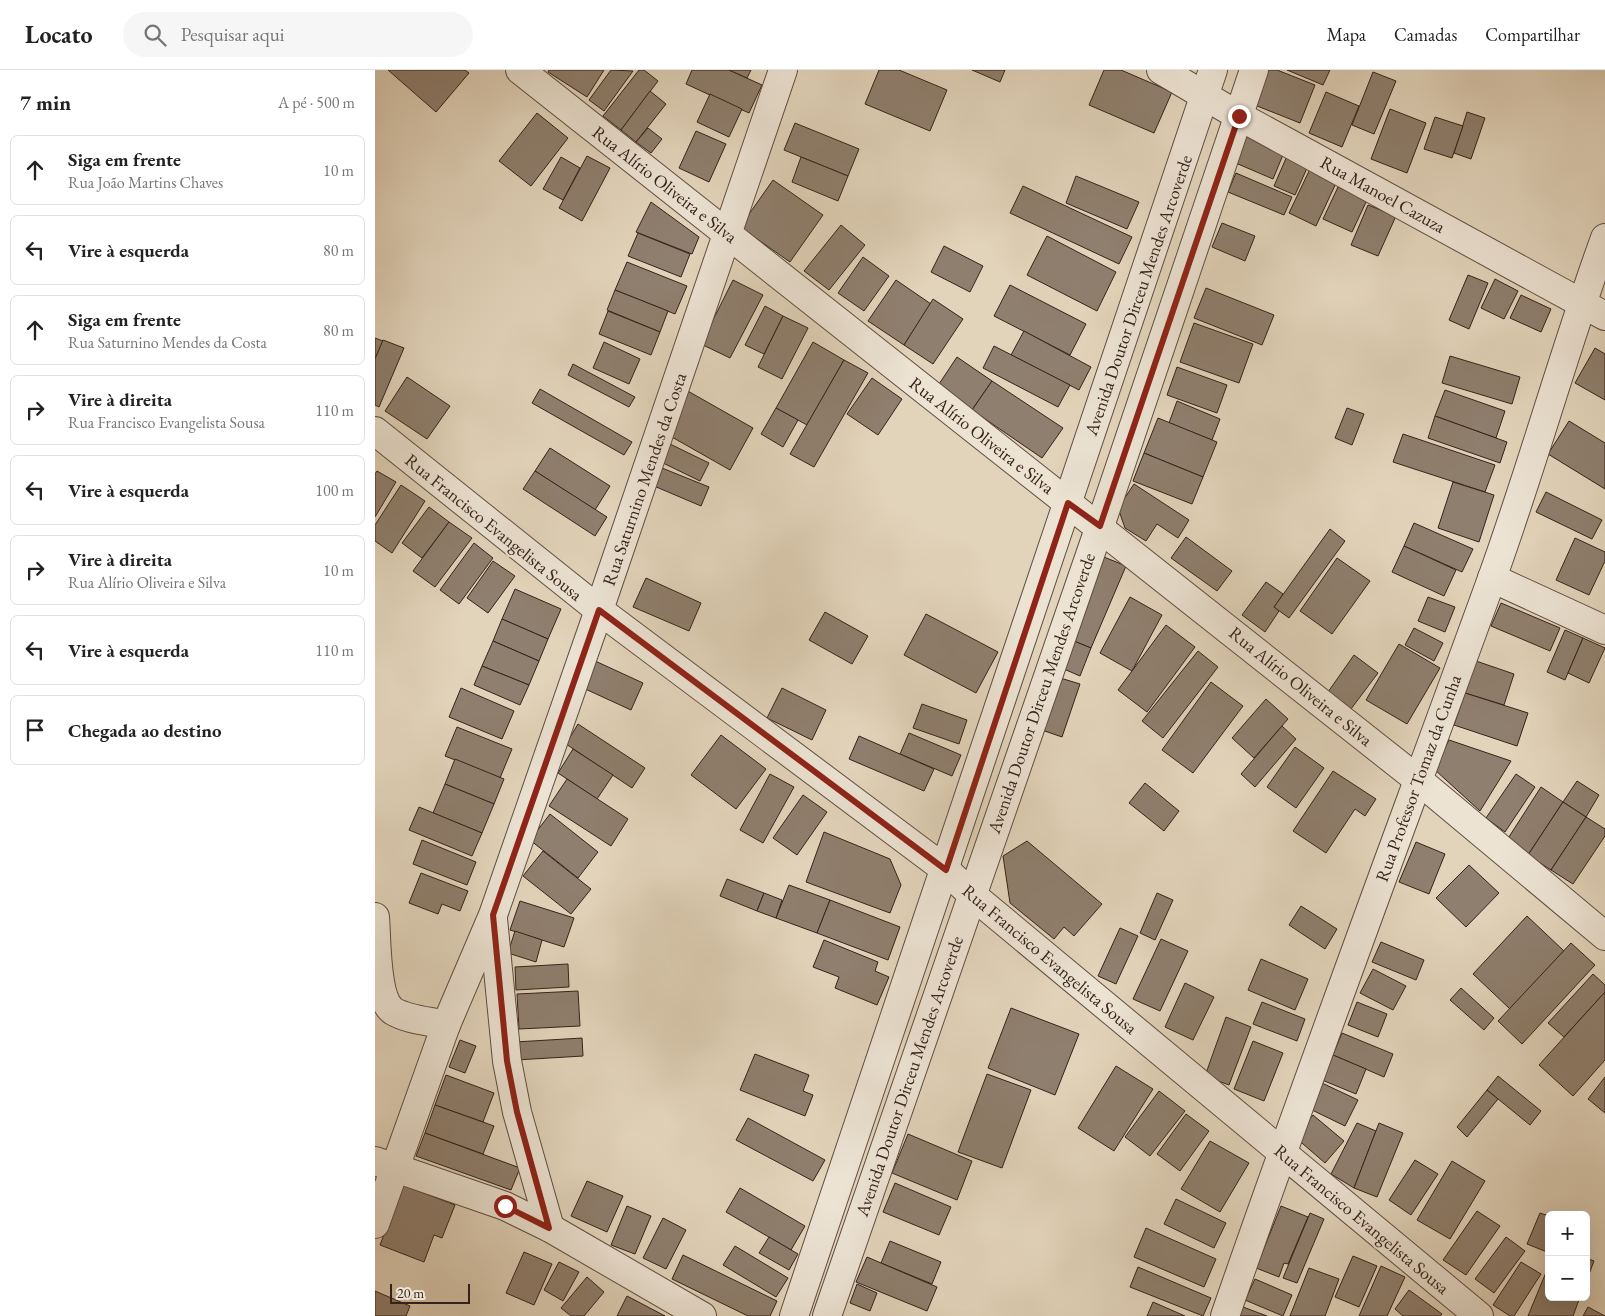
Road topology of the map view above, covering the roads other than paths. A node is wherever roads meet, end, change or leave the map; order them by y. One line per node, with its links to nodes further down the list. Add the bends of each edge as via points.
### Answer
1 (520, 70): 8 (street, Rua Alírio Oliveira e Silva)
2 (783, 70): 8 (street, Rua Saturnino Mendes da Costa)
3 (1161, 70): 6 (street, Rua Manoel Cazuza)
4 (1213, 70): 6 (street, Avenida Doutor Dirceu Mendes Arcoverde)
5 (1254, 70): 7 (street, Avenida Doutor Dirceu Mendes Arcoverde)
6 (1205, 96): 7 (street, Rua Manoel Cazuza); 13 (street, Avenida Doutor Dirceu Mendes Arcoverde)
7 (1239, 116): 10 (street, Rua Manoel Cazuza); 14 (street, Avenida Doutor Dirceu Mendes Arcoverde)
8 (727, 232): 13 (street, Rua Alírio Oliveira e Silva); 16 (street, Rua Saturnino Mendes da Costa)
9 (1605, 238): 10 (street, Rua Professor Tomaz da Cunha)
10 (1582, 302): 11 (street, Rua Manoel Cazuza); 15 (street, Rua Professor Tomaz da Cunha)
11 (1605, 316)
12 (375, 431): 16 (street, Rua Francisco Evangelista Sousa)
13 (1068, 503): 14 (street, Rua Alírio Oliveira e Silva); 19 (street, Avenida Doutor Dirceu Mendes Arcoverde)
14 (1100, 526): 18 (street, Rua Alírio Oliveira e Silva); 20 (street, Avenida Doutor Dirceu Mendes Arcoverde)
15 (1492, 578): 17 (street); 18 (street, Rua Professor Tomaz da Cunha)
16 (599, 610): 19 (street, Rua Francisco Evangelista Sousa); 21 (street, Rua Saturnino Mendes da Costa)
17 (1605, 630)
18 (1417, 779): 23 (street, Rua Alírio Oliveira e Silva); 26 (street, Rua Professor Tomaz da Cunha)
19 (946, 870): 20 (street, Rua Francisco Evangelista Sousa); 31 (street, Avenida Doutor Dirceu Mendes Arcoverde)
20 (971, 894): 26 (street, Rua Francisco Evangelista Sousa); 32 (street, Avenida Doutor Dirceu Mendes Arcoverde)
21 (493, 915): 25 (street, Rua Saturnino Mendes da Costa); 29 (street, via 507,1061 517,1112)
22 (375, 917): 24 (street)
23 (1605, 936)
24 (376, 945): 25 (street, via 380,990 386,1004 401,1015)
25 (446, 1025): 27 (street, Rua Saturnino Mendes da Costa)
26 (1281, 1152): 33 (street, Rua Professor Tomaz da Cunha); 34 (street, Rua Francisco Evangelista Sousa)
27 (385, 1165): 28 (street, Rua Saturnino Mendes da Costa); 29 (street, via 505,1206)
28 (375, 1224)
29 (549, 1228): 30 (street)
30 (702, 1316)
31 (794, 1316)
32 (827, 1316)
33 (1225, 1316)
34 (1479, 1316)

